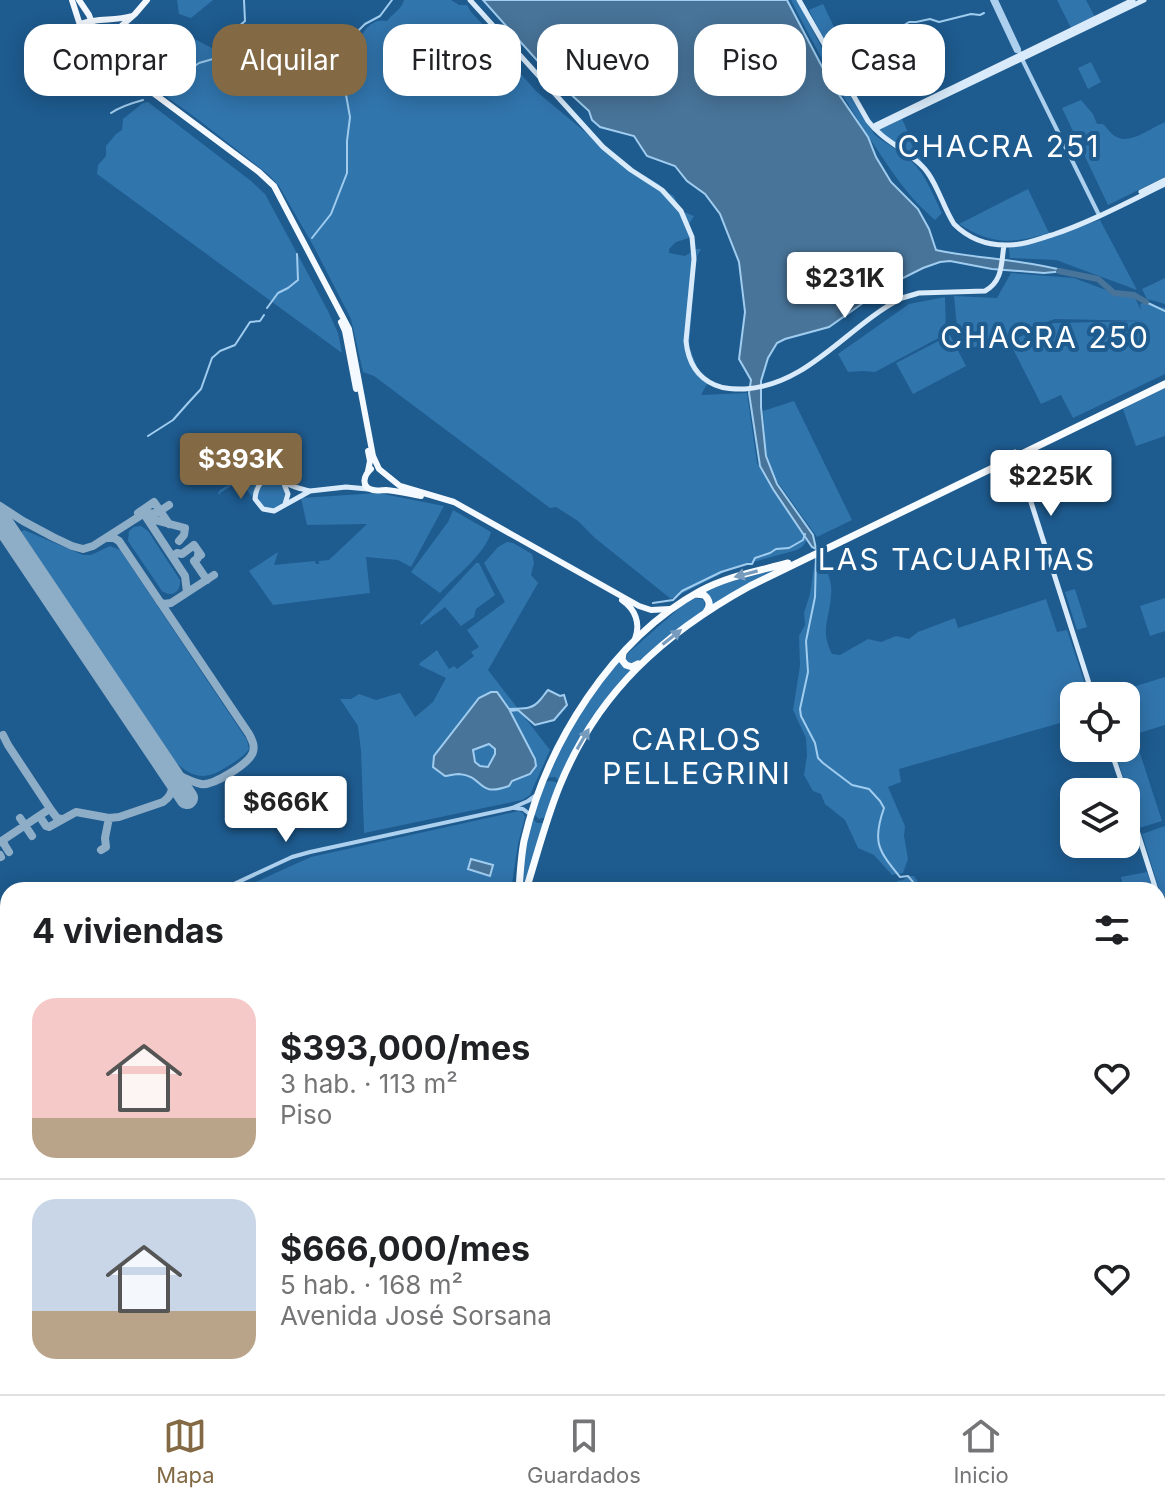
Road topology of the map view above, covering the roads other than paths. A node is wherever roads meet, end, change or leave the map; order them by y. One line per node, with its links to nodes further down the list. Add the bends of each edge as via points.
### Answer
1 (72, 0): 13 (main road)
2 (79, 0): 9 (main road)
3 (147, 0): 10 (main road)
4 (470, 0): 23 (main road, via 603,147 662,190 681,211 694,259 686,341 696,371 709,382 730,389 786,379 902,298 985,291 1001,274)
5 (799, 0): 20 (main road)
6 (994, 0): 17 (street)
7 (1133, 0): 17 (main road)
8 (1144, 0): 17 (main road)
9 (86, 9): 11 (main road); 12 (main road)
10 (135, 14): 11 (main road); 16 (main road)
11 (100, 19): 12 (main road)
12 (91, 20): 14 (main road); 15 (main road)
13 (80, 24)
14 (83, 24)
15 (92, 24)
16 (124, 24)
17 (1020, 55): 20 (main road); 22 (street)
18 (148, 96): 27 (main road, via 270,188 345,331 370,457)
19 (157, 96): 26 (main road, via 277,191 349,329)
20 (874, 129): 23 (main road, via 927,171 960,230 984,243)
21 (1165, 182): 22 (main road)
22 (1098, 214): 23 (main road, via 1028,243)
23 (1004, 245)
24 (1165, 384): 25 (highway)
25 (1015, 454): 35 (highway); 42 (main road)
26 (379, 469): 27 (main road); 28 (main road)
27 (366, 473): 30 (main road); 31 (main road)
28 (385, 475): 32 (main road); 37 (main road, via 400,486 454,502 639,606 664,610)
29 (282, 482): 33 (main road); 34 (main road, via 288,494); 34 (main road, via 263,481 255,499 269,511)
30 (346, 487): 31 (main road); 33 (main road)
31 (370, 489): 32 (main road)
32 (379, 489): 39 (main road, via 453,505 624,601 637,620)
33 (310, 491): 34 (main road)
34 (284, 505)
35 (802, 560): 36 (highway, one-way to 36, via 740,575); 38 (highway)
36 (693, 595): 37 (highway); 38 (highway, via 707,597)
37 (681, 603): 39 (highway)
38 (704, 613): 41 (highway, one-way to 38)
39 (634, 642): 40 (highway)
40 (624, 651): 41 (highway, via 626,665); 43 (highway, via 576,717)
41 (641, 663): 44 (highway, one-way to 41, via 596,717)
42 (1088, 682)
43 (543, 782): 44 (highway, via 552,778); 45 (highway)
44 (559, 787): 48 (highway)
45 (539, 791): 46 (street); 47 (highway)
46 (512, 808): 47 (street); 50 (street, via 310,852)
47 (531, 815): 48 (highway, via 541,821); 51 (highway)
48 (548, 815): 52 (highway)
49 (1140, 840): 53 (main road)
50 (238, 882)
51 (520, 882)
52 (528, 882)
53 (1154, 882)

